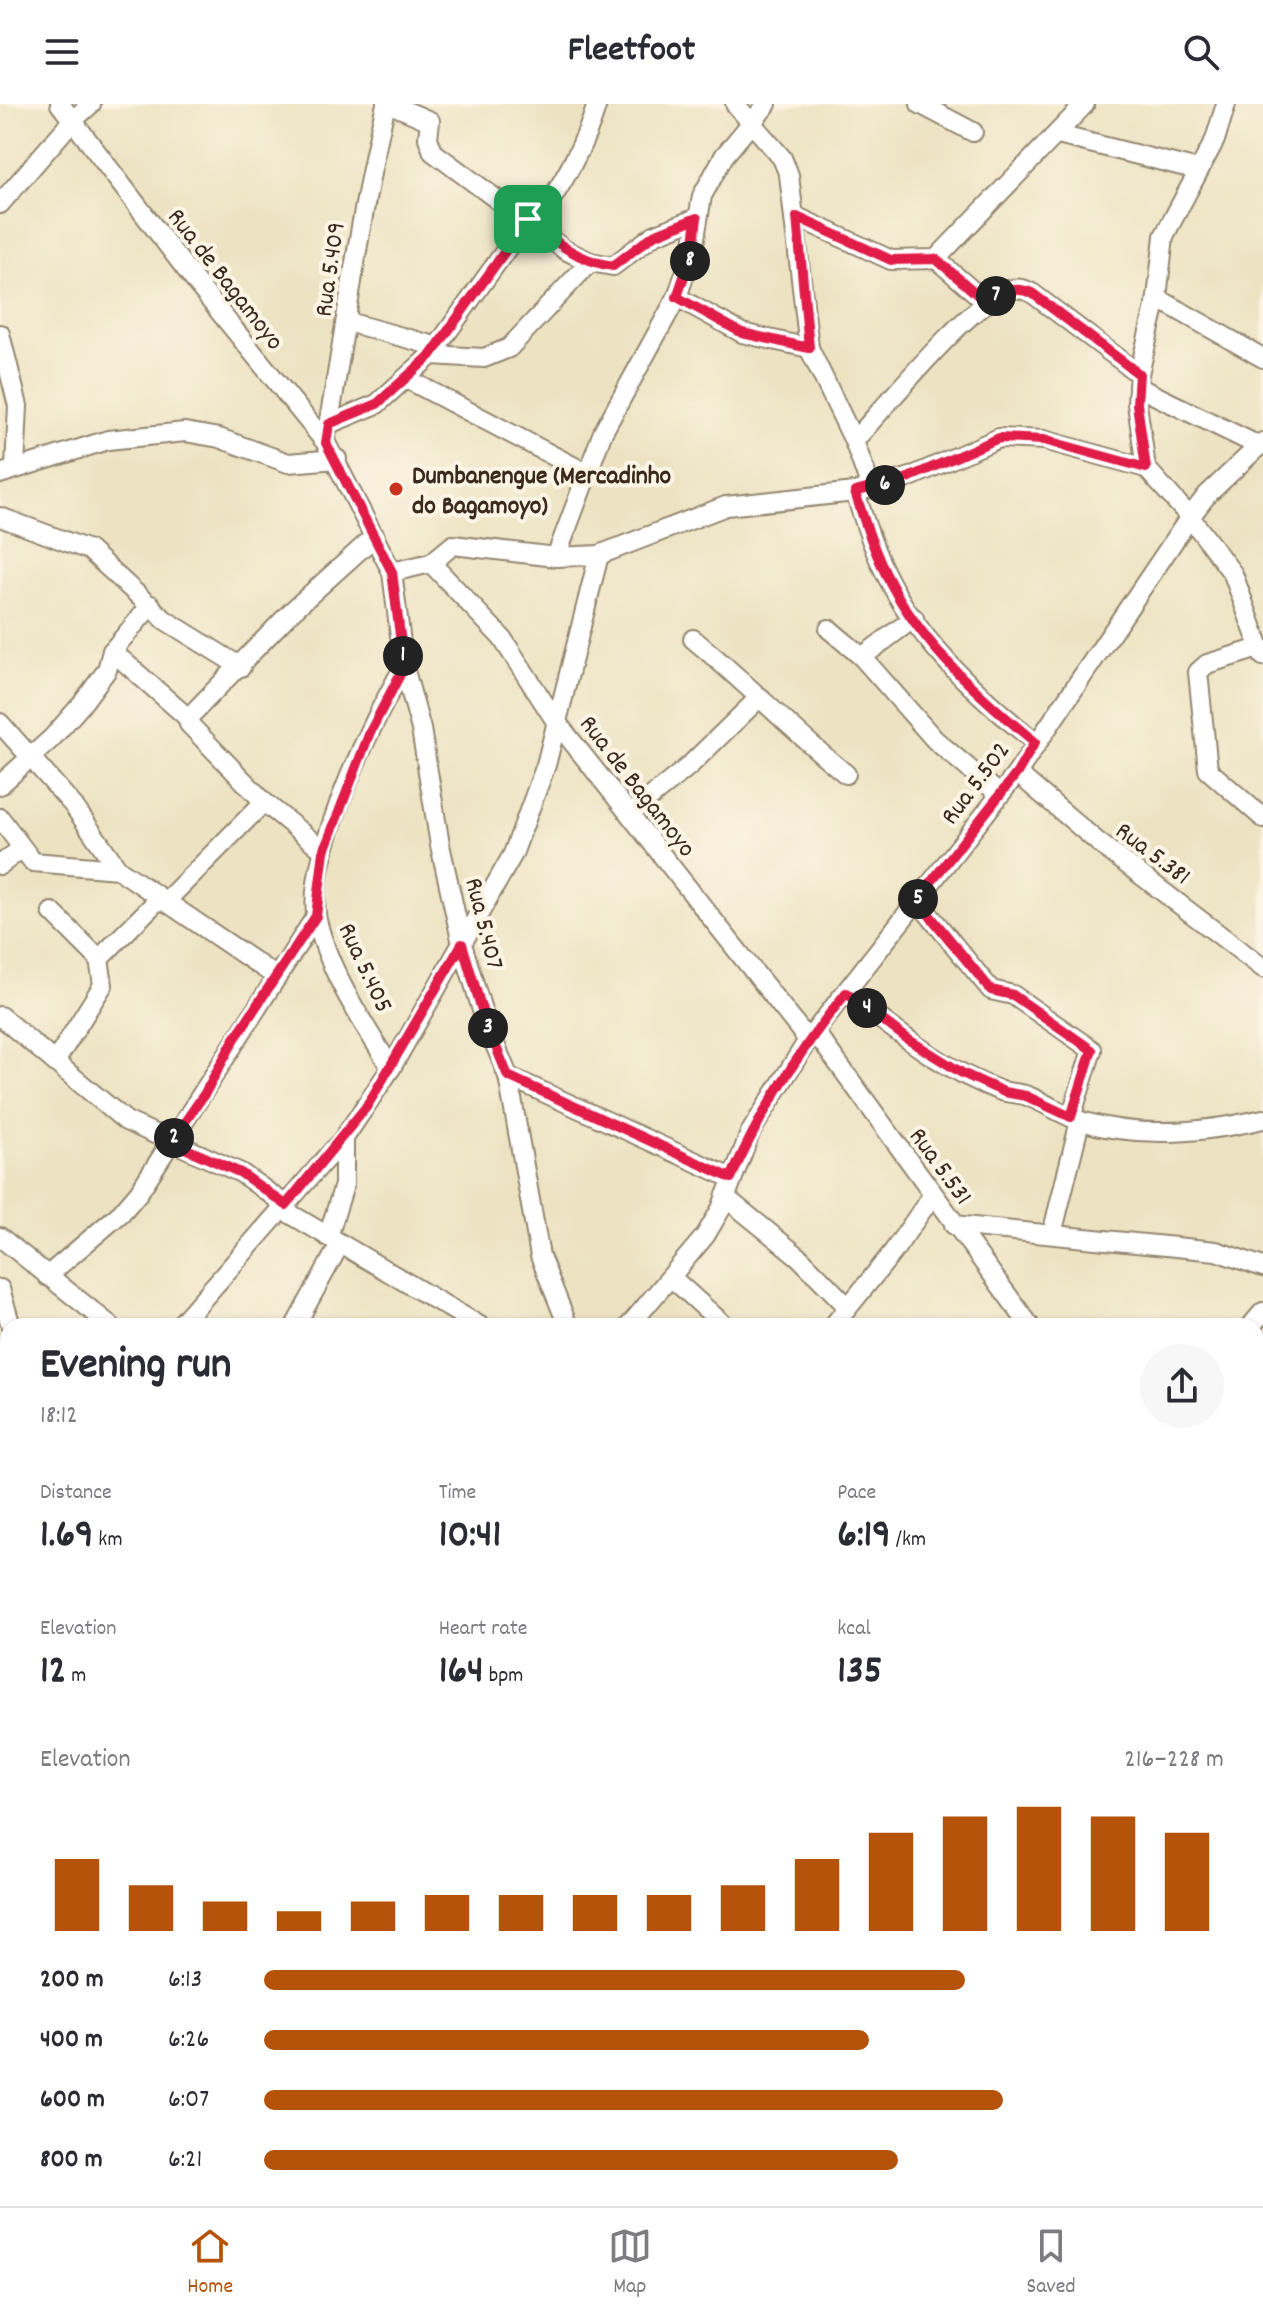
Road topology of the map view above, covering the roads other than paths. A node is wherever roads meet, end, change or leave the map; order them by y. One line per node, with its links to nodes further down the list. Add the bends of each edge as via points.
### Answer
1 (60, 104): 10 (street, Rua de Bagamoyo)
2 (91, 104): 10 (street)
3 (388, 104): 18 (street, via 430,121 433,152); 24 (street, Rua 5.409, via 366,185)
4 (597, 104): 18 (street, via 561,188 538,218)
5 (735, 104): 11 (street)
6 (767, 104): 11 (street)
7 (920, 104): 12 (street)
8 (1085, 104): 13 (street)
9 (1226, 104): 14 (street)
10 (72, 121): 15 (street); 31 (street, Rua de Bagamoyo)
11 (752, 121): 16 (street, via 782,158); 17 (street, via 711,178)
12 (973, 132)
13 (1058, 135): 14 (street); 19 (street)
14 (1198, 170): 22 (street, via 1164,236)
15 (0, 204)
16 (797, 217): 19 (street, via 891,260); 26 (street)
17 (697, 218): 20 (street, via 654,235 613,266); 21 (street)
18 (528, 219): 20 (street, via 565,250); 27 (street)
19 (936, 259): 23 (street)
20 (590, 262): 27 (street, via 509,348 484,358)
21 (677, 297): 26 (street, via 742,333); 37 (street)
22 (1157, 298): 28 (street); 30 (street)
23 (987, 303): 30 (street, via 1008,290 1032,293); 32 (street, via 953,332)
24 (348, 322): 27 (street); 31 (street, Rua 5.409)
25 (0, 334): 36 (street, via 18,406)
26 (809, 348): 32 (street)
27 (435, 351): 29 (street)
28 (1263, 358)
29 (407, 379): 31 (street); 37 (street)
30 (1139, 380): 33 (street); 35 (street)
31 (327, 434): 34 (street, Rua de Bagamoyo)
32 (854, 441): 38 (street)
33 (1261, 444): 40 (street, Rua 5.502)
34 (337, 459): 36 (street, via 288,463 219,438 185,432 108,440); 41 (street, Rua de Bagamoyo)
35 (1146, 468): 38 (street, via 1044,440 999,438 908,478); 40 (street)
36 (8, 471)
37 (586, 473): 43 (street)
38 (863, 490): 42 (street, via 726,506); 47 (street, via 892,586)
39 (0, 517): 46 (street, via 79,544)
40 (1190, 517): 51 (street, via 1233,574); 59 (street, Rua 5.502)
41 (375, 536): 45 (street, Rua de Bagamoyo); 53 (street, via 292,611)
42 (599, 555): 43 (street); 57 (street)
43 (556, 557): 44 (street, via 453,545)
44 (431, 563): 45 (street); 57 (street, Rua de Bagamoyo, via 502,638)
45 (392, 572): 54 (street, Rua 5.407)
46 (151, 605): 50 (street); 53 (street, via 199,644)
47 (914, 618): 52 (street); 59 (street, via 952,667)
48 (829, 629): 52 (street)
49 (693, 639): 55 (street)
50 (112, 651): 56 (street); 60 (street, via 107,670 81,705)
51 (1261, 652): 68 (street, via 1207,664 1198,672 1208,770)
52 (862, 657): 64 (street, via 935,740)
53 (241, 667): 56 (street)
54 (404, 667): 70 (street, Rua 5.405, via 370,732); 77 (street, Rua 5.407)
55 (760, 697): 62 (street); 66 (street, via 701,756)
56 (188, 718): 65 (street)
57 (555, 720): 66 (street, Rua de Bagamoyo); 77 (street, via 546,765 513,854)
58 (0, 723): 60 (street)
59 (1035, 742): 61 (street, Rua 5.502)
60 (31, 757): 63 (street); 72 (street)
61 (1017, 773): 64 (street, Rua 5.502); 79 (street, Rua 5.381, via 1099,843)
62 (846, 774)
63 (0, 785)
64 (999, 794): 74 (street, Rua 5.502)
65 (264, 802): 70 (street); 73 (street)
66 (630, 814): 83 (street, Rua de Bagamoyo)
67 (0, 818): 69 (street)
68 (1263, 818)
69 (21, 849): 71 (street); 72 (street, via 35,862)
70 (324, 851): 76 (street, Rua 5.405)
71 (0, 865)
72 (118, 869): 73 (street)
73 (163, 900): 78 (street); 80 (street)
74 (917, 900): 81 (street, Rua 5.502); 87 (street, via 991,990 1013,995 1092,1050)
75 (52, 912): 78 (street)
76 (316, 916): 80 (street); 85 (street, Rua 5.405, via 327,954)
77 (462, 944): 85 (street); 86 (street, Rua 5.407)
78 (99, 959): 84 (street, via 101,993)
79 (1261, 963)
80 (277, 977): 90 (street)
81 (846, 993): 83 (street, Rua 5.502); 87 (street, via 962,1073)
82 (0, 1016): 84 (street)
83 (811, 1036): 91 (street, Rua 5.502, via 750,1133); 92 (street, Rua 5.531)
84 (55, 1062): 90 (street, via 104,1107)
85 (391, 1068): 89 (street)
86 (508, 1076): 91 (street); 109 (street, Rua 5.407, via 537,1242)
87 (1075, 1119): 88 (street, via 1150,1134); 96 (street)
88 (1263, 1119)
89 (344, 1138): 94 (street); 98 (street, via 344,1185)
90 (171, 1142): 94 (street, via 241,1173); 100 (street, via 121,1213)
91 (731, 1178): 93 (street, Rua 5.502)
92 (932, 1196): 95 (street, Rua 5.531); 103 (street)
93 (725, 1197): 101 (street, Rua 5.502, via 705,1236); 103 (street, via 799,1257)
94 (284, 1207): 98 (street); 106 (street)
95 (954, 1225): 96 (street); 113 (street, Rua 5.531)
96 (1052, 1234): 99 (street, via 1216,1251)
97 (0, 1237): 100 (street)
98 (334, 1240): 107 (street); 108 (street)
99 (1263, 1267)
100 (47, 1276): 105 (street)
101 (672, 1278): 110 (street, Rua 5.502); 111 (street)
102 (0, 1289): 104 (street)
103 (848, 1307): 112 (street)
104 (9, 1318)
105 (101, 1318)
106 (186, 1318)
107 (299, 1318)
108 (466, 1318)
109 (565, 1318)
110 (636, 1318)
111 (716, 1318)
112 (839, 1318)
113 (1024, 1318)

